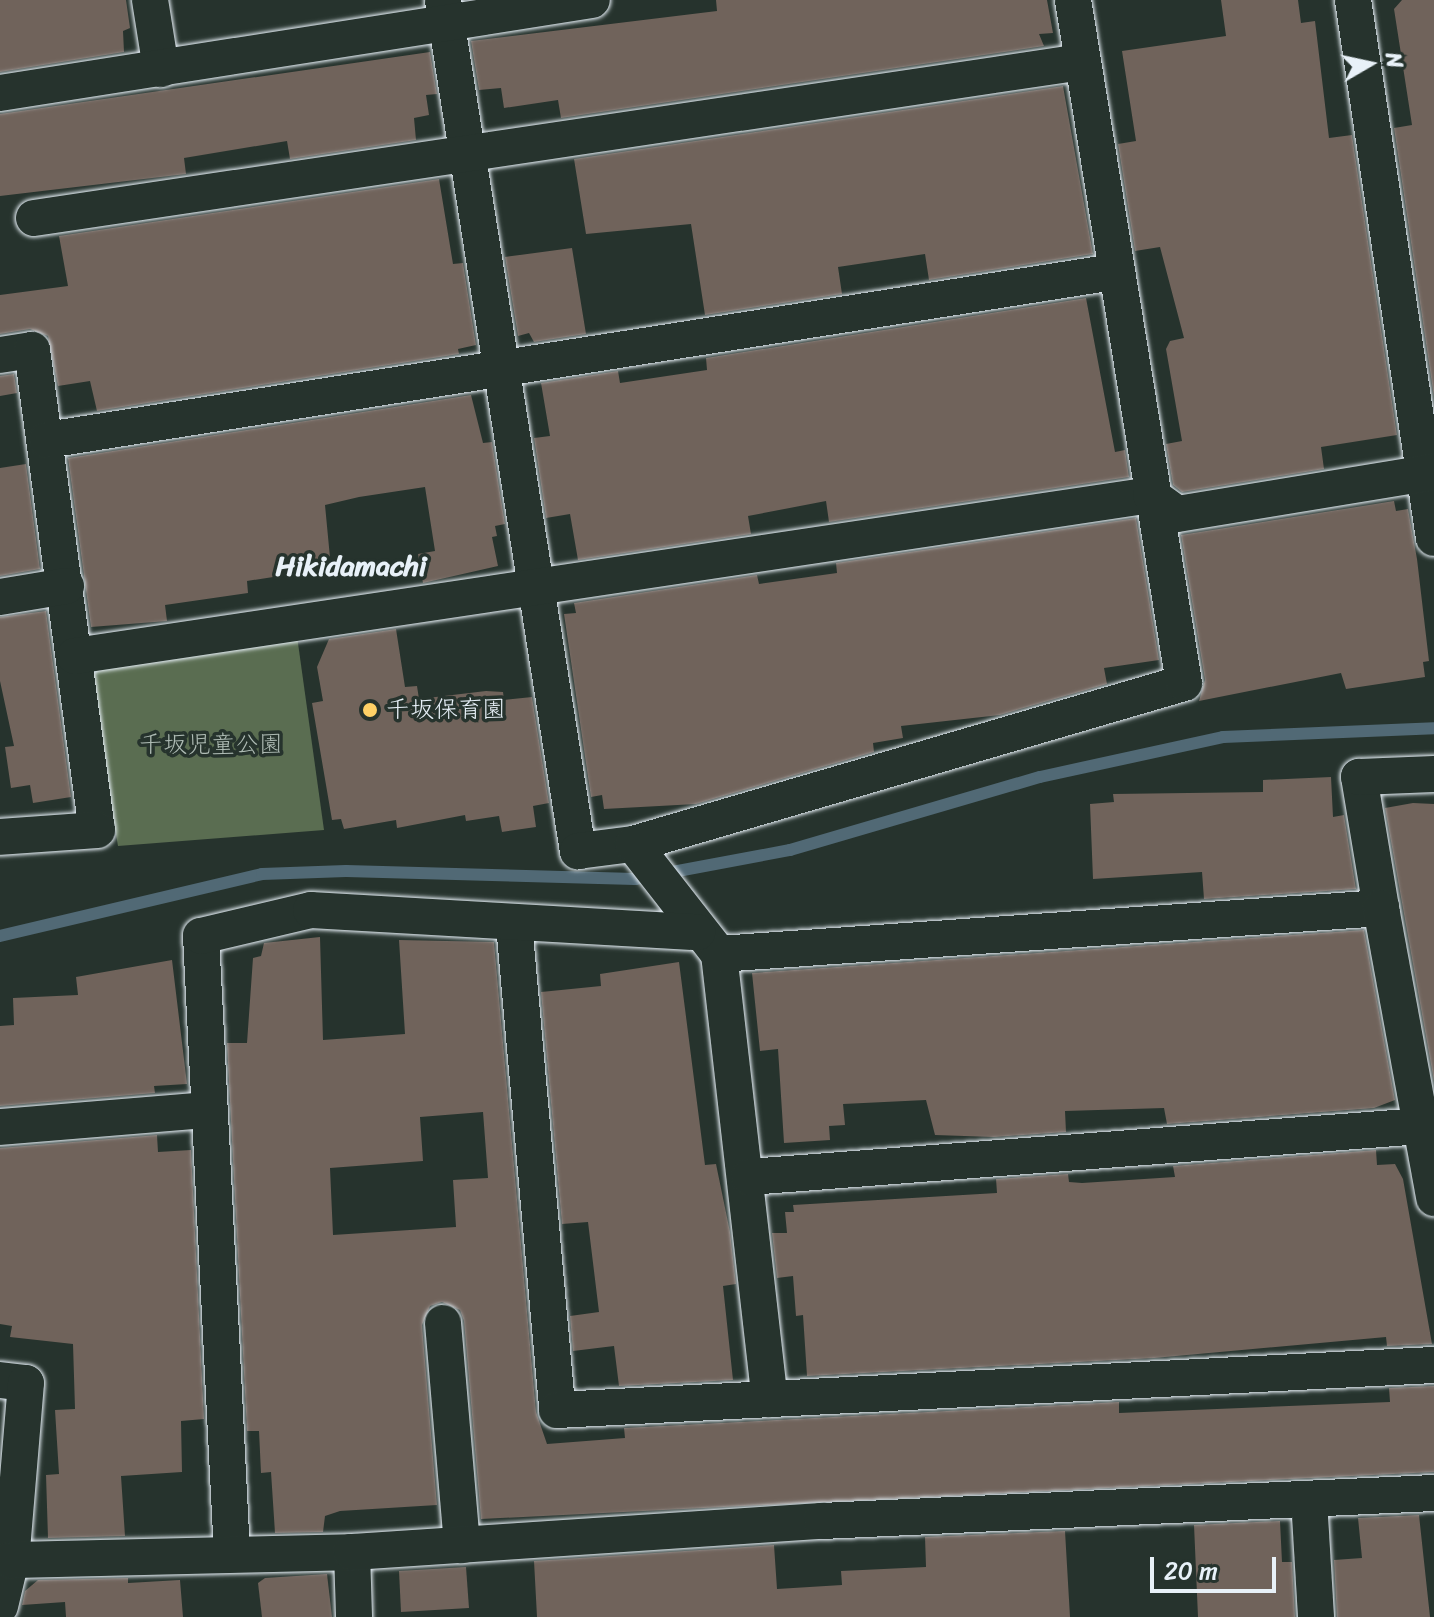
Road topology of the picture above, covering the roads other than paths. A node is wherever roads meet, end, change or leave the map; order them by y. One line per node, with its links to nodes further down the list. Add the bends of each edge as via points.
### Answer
1 (150, 0): 7 (street)
2 (592, 0): 5 (street)
3 (1073, 0): 6 (street)
4 (1353, 0): 15 (street)
5 (445, 11): 7 (street); 9 (street)
6 (1082, 62): 9 (street); 11 (street)
7 (161, 69): 8 (street)
8 (0, 93)
9 (468, 155): 10 (street); 13 (street)
10 (34, 218)
11 (1114, 272): 13 (street); 16 (street)
12 (0, 355): 14 (street, via 32,350)
13 (504, 368): 14 (street); 19 (street)
14 (47, 440): 18 (street)
15 (1430, 472): 16 (street, via 1177,514); 17 (street)
16 (1151, 495): 19 (street); 24 (street, via 1184,683)
17 (1434, 538)
18 (66, 586): 20 (street); 21 (street)
19 (534, 589): 21 (street); 24 (street, via 578,851)
20 (0, 597)
21 (75, 656): 23 (street, via 97,830)
22 (1434, 774): 25 (street, via 1359,777)
23 (0, 837)
24 (641, 855): 27 (street)
25 (1381, 908): 27 (street); 29 (street)
26 (514, 924): 27 (street); 28 (street, via 311,910 201,936); 36 (street, via 557,1410)
27 (698, 930): 31 (street)
28 (205, 1110): 30 (street); 41 (street)
29 (1428, 1126): 31 (street); 32 (street)
30 (0, 1127)
31 (749, 1177): 36 (street)
32 (1434, 1198)
33 (443, 1323): 39 (street)
34 (1434, 1365): 36 (street)
35 (0, 1380): 42 (street, via 26,1383)
36 (770, 1399)
37 (1434, 1493): 38 (street)
38 (1309, 1499): 39 (street); 45 (street)
39 (462, 1545): 40 (street)
40 (352, 1552): 41 (street); 44 (street)
41 (232, 1554): 42 (street)
42 (11, 1560): 43 (street)
43 (0, 1606)
44 (354, 1617)
45 (1316, 1617)

